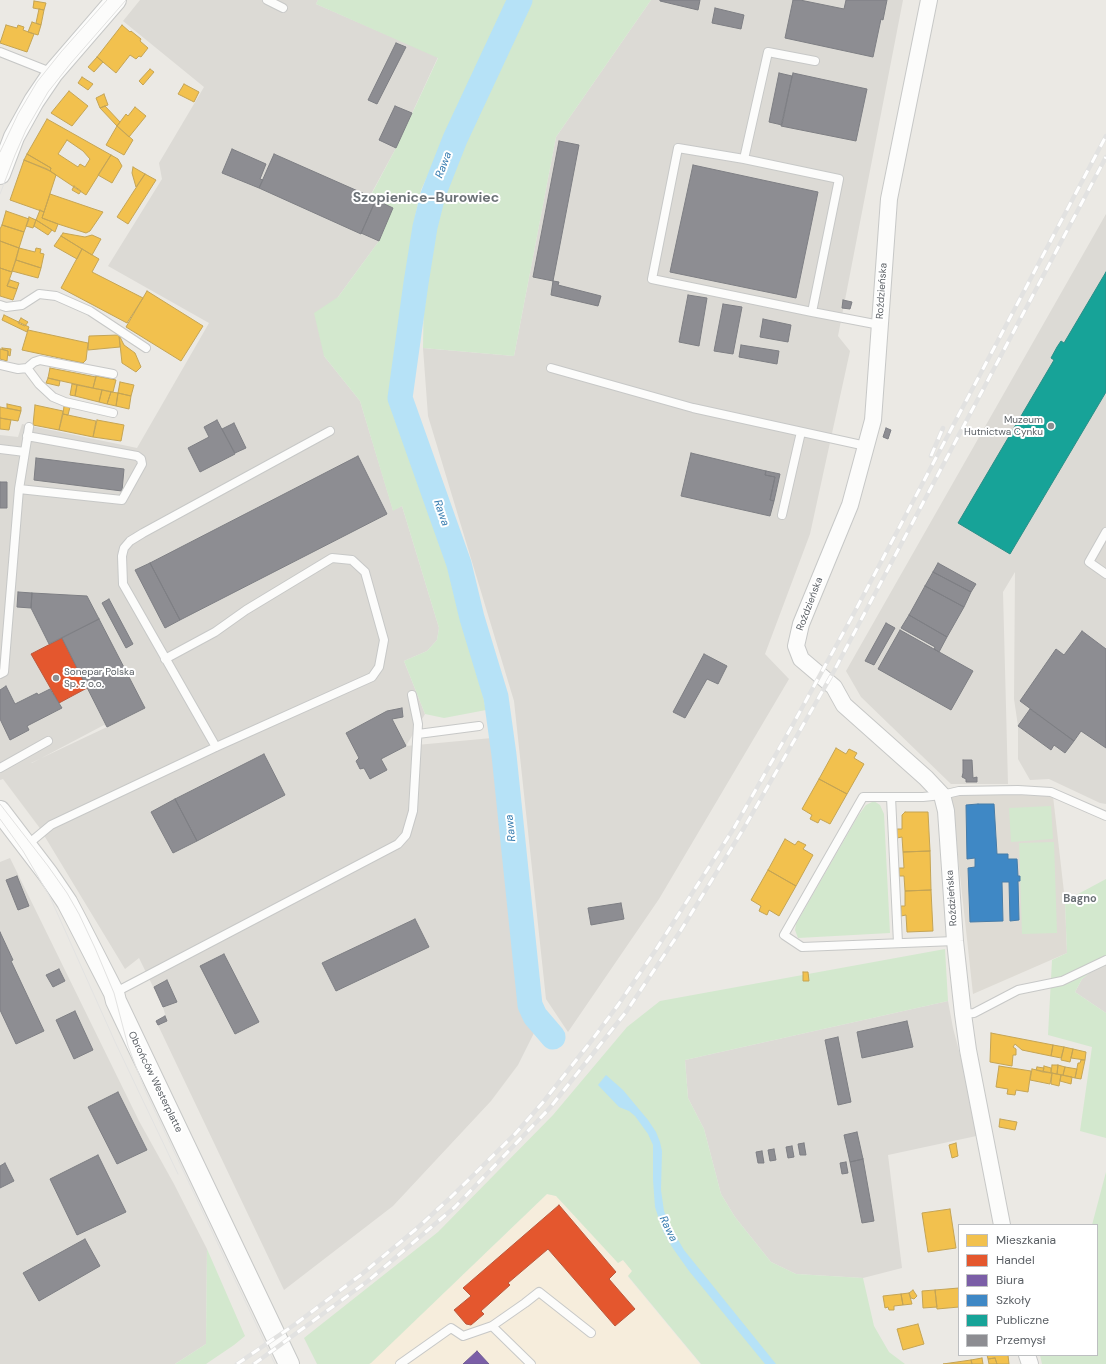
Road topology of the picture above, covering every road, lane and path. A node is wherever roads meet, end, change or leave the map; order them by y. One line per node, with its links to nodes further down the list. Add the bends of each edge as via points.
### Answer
1 (116, 0): 7 (street)
2 (267, 0): 4 (lane)
3 (929, 0): 12 (street, Roździeńska, via 889,199)
4 (283, 8)
5 (0, 52): 7 (lane)
6 (815, 61): 8 (lane, via 768,52)
7 (53, 73): 9 (street, via 14,137)
8 (744, 159): 11 (lane, via 839,179); 11 (lane, via 678,148 652,279)
9 (0, 174)
10 (0, 305): 13 (lane, via 22,305 39,294 56,296 90,312)
11 (812, 312): 12 (lane)
12 (880, 324): 21 (street, Roździeńska, via 873,420)
13 (146, 348)
14 (0, 365): 15 (lane)
15 (27, 368): 17 (lane, via 40,360); 18 (lane, via 53,397)
16 (551, 368): 20 (lane, via 693,408)
17 (113, 374)
18 (113, 414)
19 (330, 431): 28 (lane, via 143,532 124,548 123,584)
20 (801, 432): 21 (lane); 25 (lane)
21 (866, 446): 36 (street, Roździeńska, via 850,505 801,624 796,646 801,659 834,687 844,705)
22 (0, 449): 23 (lane)
23 (25, 452): 24 (lane); 24 (lane, via 28,431 137,456 142,464 122,500)
24 (19, 489): 29 (lane, via 4,672)
25 (782, 515)
26 (1106, 532): 27 (lane, via 1089,562)
27 (1106, 574)
28 (165, 658): 34 (lane); 34 (lane, via 215,632 246,610 332,558 352,560 365,572 384,640 379,667 372,677)
29 (0, 674)
30 (412, 695): 32 (lane)
31 (479, 726): 32 (lane)
32 (418, 734): 44 (lane, via 413,811 406,835 398,844)
33 (48, 741): 35 (lane)
34 (216, 747): 40 (lane, via 51,825)
35 (0, 768)
36 (942, 795): 37 (lane); 39 (lane, via 959,790 1051,792); 41 (street, Roździeńska, via 946,811)
37 (891, 797): 42 (lane); 42 (lane, via 863,797 784,935 802,947)
38 (0, 811): 40 (street, Obrońców Westerplatte)
39 (1106, 816)
40 (27, 845): 44 (street, Obrońców Westerplatte, via 66,902)
41 (955, 940): 42 (lane); 45 (street, Roździeńska)
42 (898, 943)
43 (1106, 960): 45 (lane, via 1062,981 1018,990 974,1013)
44 (114, 993): 49 (street, Obrońców Westerplatte)
45 (963, 1014): 46 (street, Roździeńska)
46 (1002, 1224)
47 (492, 1326): 48 (lane, via 539,1292); 50 (lane, via 463,1336 451,1328); 51 (lane)
48 (592, 1333)
49 (289, 1364)
50 (401, 1364)
51 (531, 1364)

